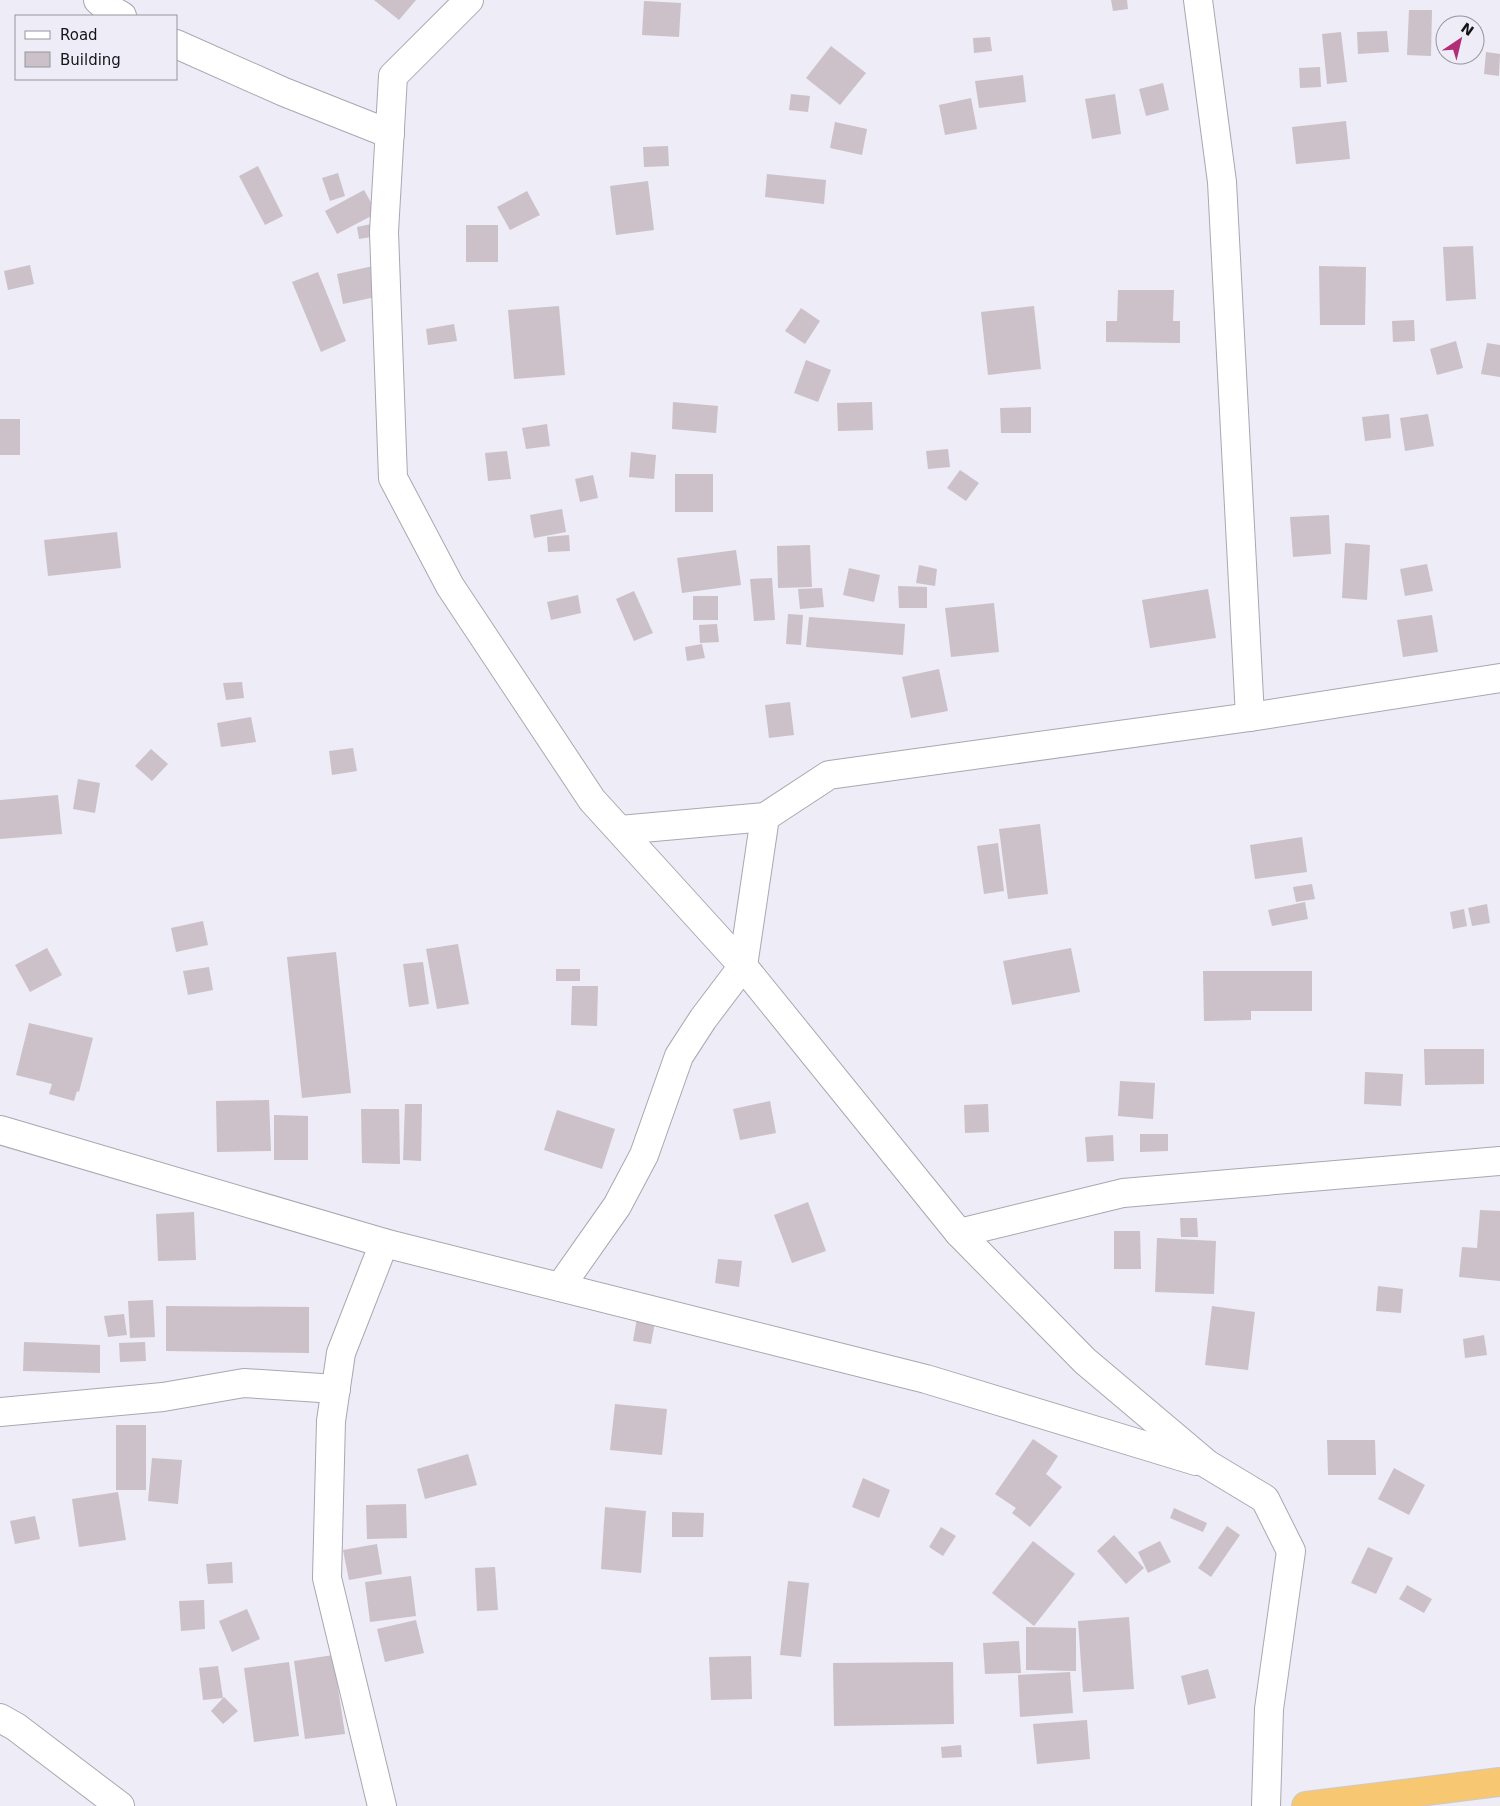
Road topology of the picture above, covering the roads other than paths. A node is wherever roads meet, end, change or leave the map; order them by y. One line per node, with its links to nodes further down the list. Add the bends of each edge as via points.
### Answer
1 (98, 0): 4 (street)
2 (468, 0): 6 (street, via 393,76)
3 (1198, 0): 8 (street, via 1222,182)
4 (120, 15)
5 (178, 45): 6 (street)
6 (390, 134): 10 (street, via 384,232 393,478 450,586 592,800)
7 (1500, 678): 8 (street)
8 (1250, 717): 9 (street, via 829,775)
9 (764, 817): 10 (street); 11 (street)
10 (620, 830): 11 (street)
11 (743, 966): 14 (street); 16 (street, via 679,1056 640,1163 617,1206)
12 (0, 1130): 15 (street)
13 (1500, 1161): 14 (street, via 1123,1193)
14 (960, 1233): 19 (street, via 1086,1360)
15 (384, 1242): 16 (street); 17 (street, via 341,1353)
16 (560, 1287): 19 (street, via 926,1379)
17 (336, 1389): 18 (street, via 244,1383 163,1397); 23 (street, via 331,1420 327,1578)
18 (0, 1412)
19 (1207, 1464): 24 (street, via 1265,1499 1291,1551 1269,1709)
20 (0, 1718): 22 (street)
21 (1500, 1782): 25 (highway)
22 (120, 1806)
23 (382, 1806)
24 (1266, 1806)
25 (1306, 1806)

